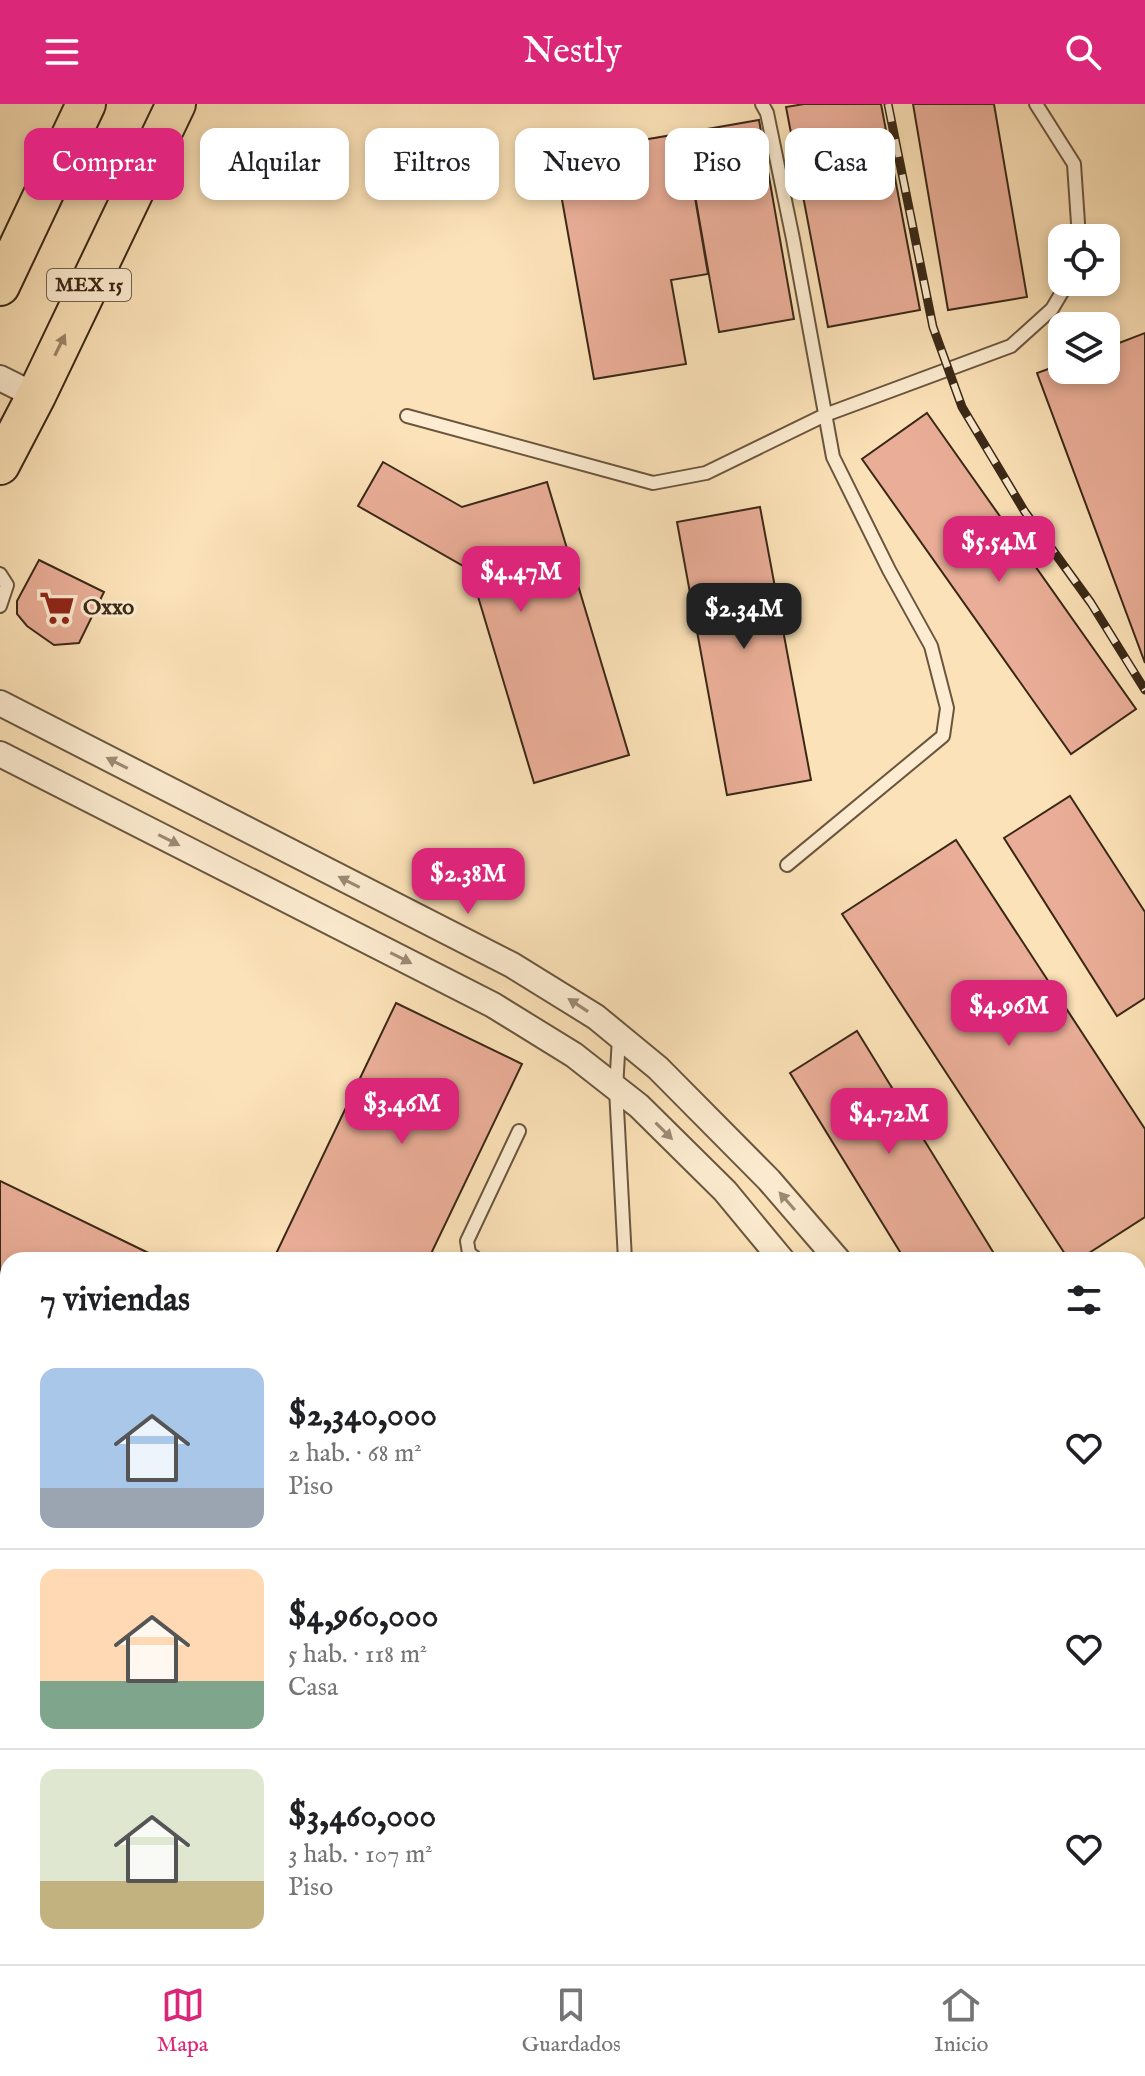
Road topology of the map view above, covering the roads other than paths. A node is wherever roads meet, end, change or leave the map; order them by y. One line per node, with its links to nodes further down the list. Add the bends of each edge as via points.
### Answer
1 (86, 104): 6 (main road)
2 (176, 104): 9 (main road, MEX 15, one-way to 2)
3 (762, 104): 10 (lane)
4 (1036, 104): 5 (lane, via 1074,164)
5 (1078, 224)
6 (0, 286)
7 (1060, 296): 10 (lane, via 1011,346)
8 (0, 378): 9 (street)
9 (36, 396): 12 (main road, MEX 15)
10 (825, 415): 11 (lane, via 706,473 653,483); 17 (lane, via 833,457 931,646 947,708 943,736)
11 (407, 416)
12 (0, 465)
13 (0, 574): 14 (lane, via 7,585)
14 (0, 606)
15 (0, 703): 18 (street, one-way to 15, via 512,965)
16 (0, 754): 19 (street, one-way to 19, via 493,1005 574,1055)
17 (787, 865)
18 (619, 1033): 19 (lane); 24 (street, one-way to 18, via 769,1180)
19 (616, 1089): 22 (lane); 23 (street, one-way to 23, via 725,1191)
20 (519, 1131): 21 (lane, via 467,1241)
21 (469, 1252)
22 (625, 1252)
23 (775, 1252)
24 (831, 1252)

